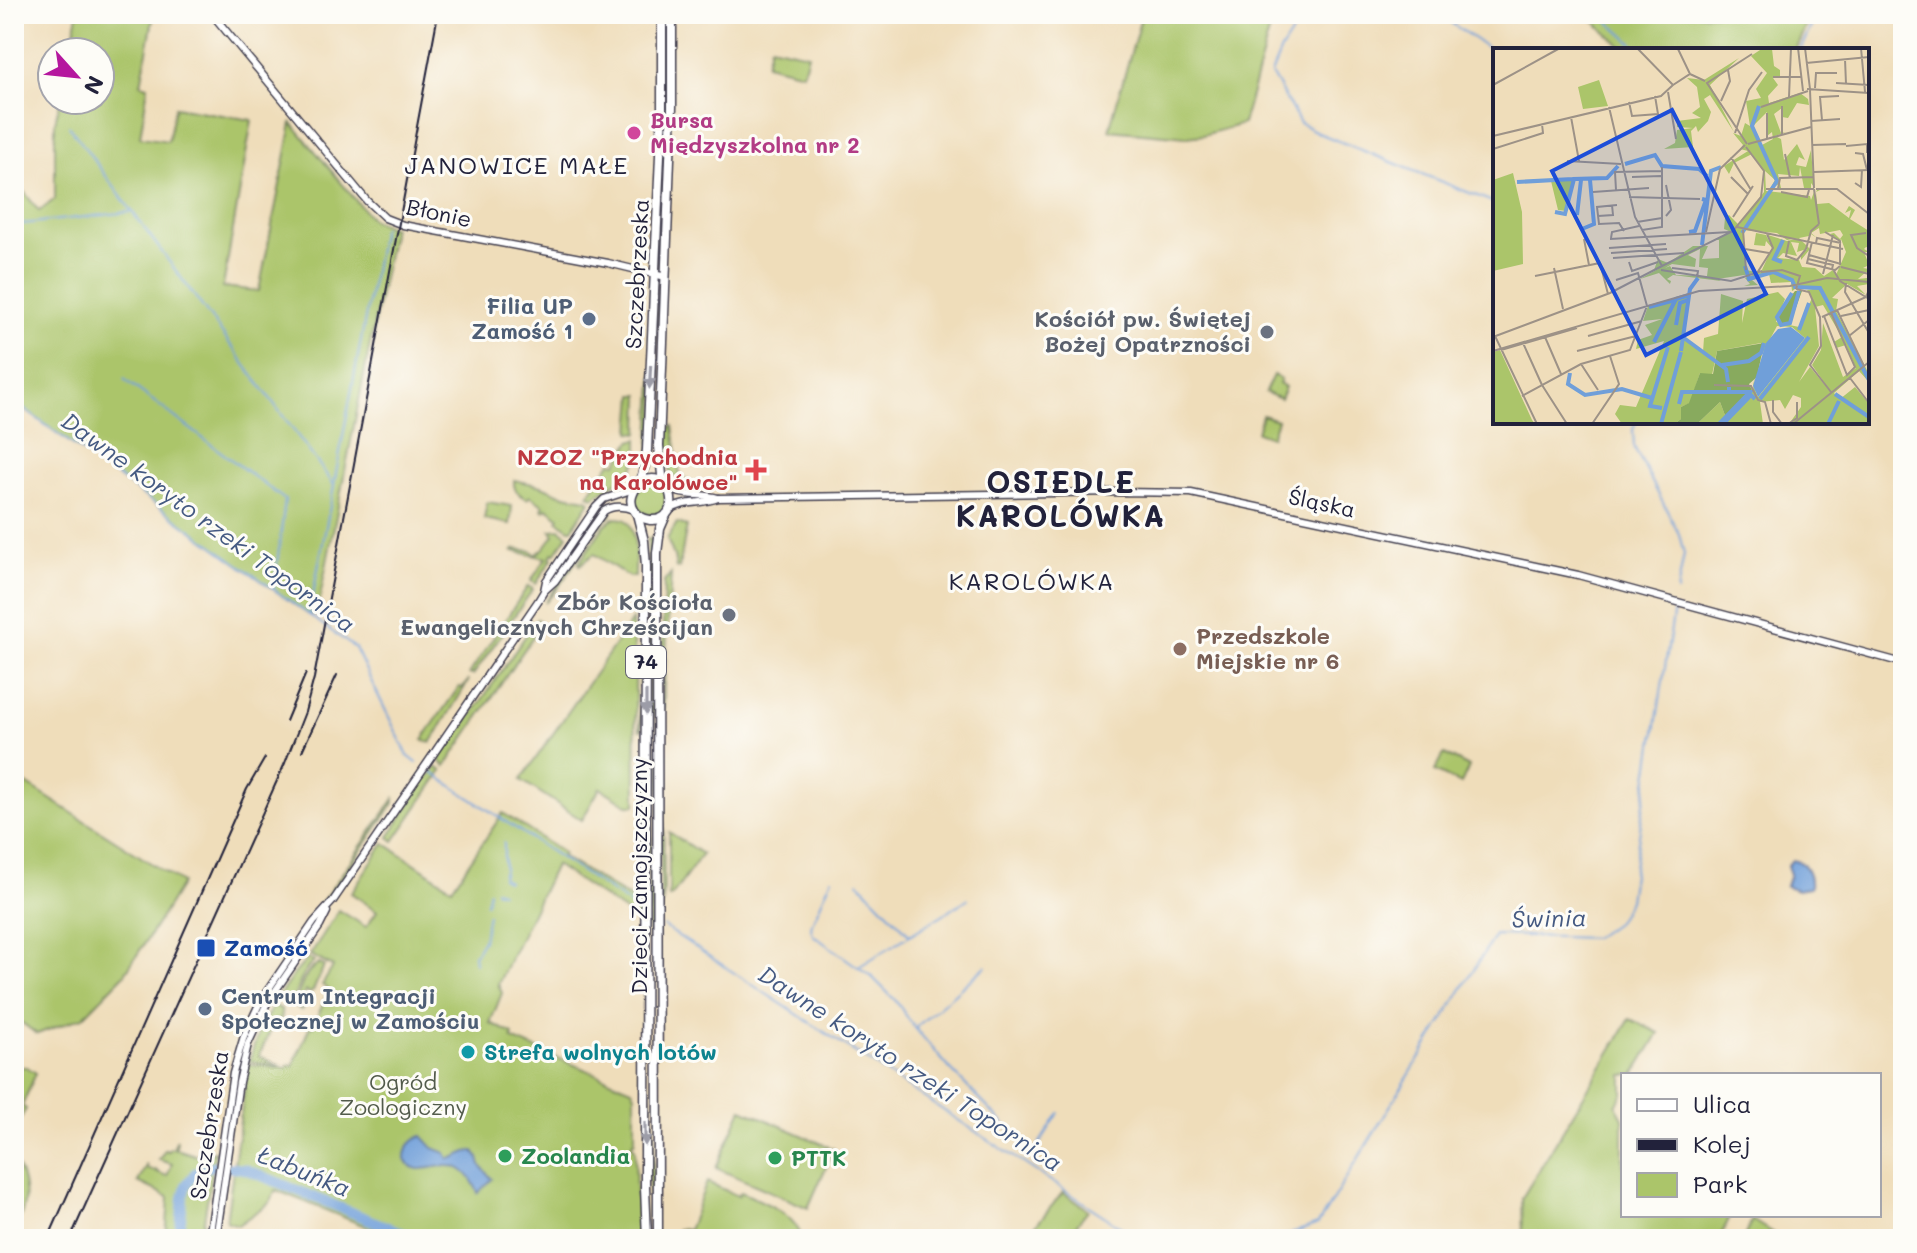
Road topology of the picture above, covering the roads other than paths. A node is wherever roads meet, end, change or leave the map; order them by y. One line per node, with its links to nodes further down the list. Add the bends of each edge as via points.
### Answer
1 (212, 14): 4 (street, Błonie, via 385,218)
2 (662, 14): 4 (main road, Szczebrzeska / 74)
3 (672, 14): 5 (main road, Szczebrzeska / 74)
4 (656, 273): 5 (street, Błonie); 7 (main road, Szczebrzeska / 74, one-way to 7, via 647,450)
5 (666, 277): 6 (main road, Szczebrzeska / 74, via 659,454)
6 (667, 486): 7 (main road, via 652,479); 8 (street, Śląska, via 677,493); 10 (main road, 74, via 672,499)
7 (635, 487): 9 (main road, 74, via 631,501); 11 (street, Szczebrzeska, via 596,507)
8 (718, 498): 10 (street, Śląska, via 678,505); 12 (street, Śląska, via 1191,493 1578,575)
9 (636, 512): 10 (main road, via 649,520); 11 (street, Szczebrzeska, via 627,507 604,511); 16 (main road, Dzieci Zamojszczyzny / 74, one-way to 16, via 645,549)
10 (667, 513): 17 (main road, Dzieci Zamojszczyzny / 74, via 657,553)
11 (544, 591): 13 (street, Szczebrzeska, via 267,1003 240,1076)
12 (1903, 663)
13 (221, 1183): 14 (street, Szczebrzeska); 15 (street, Szczebrzeska)
14 (209, 1239)
15 (216, 1239)
16 (647, 1239)
17 (658, 1239)

